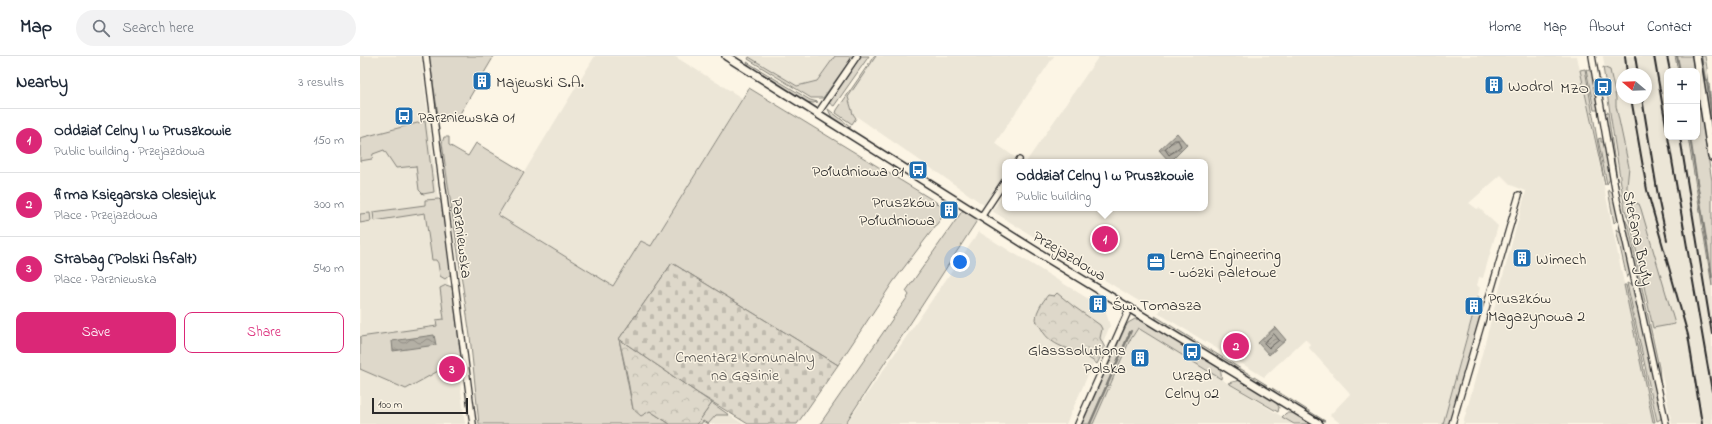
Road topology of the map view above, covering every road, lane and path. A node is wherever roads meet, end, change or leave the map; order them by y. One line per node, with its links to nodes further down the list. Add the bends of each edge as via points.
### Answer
1 (426, 56): 12 (street, Parzniewska)
2 (726, 56): 6 (street, Przejazdowa)
3 (857, 56): 6 (street)
4 (1592, 56): 16 (street, Stefana Bryły, via 1618,206)
5 (1696, 56): 7 (street)
6 (818, 113): 10 (street, Przejazdowa)
7 (1712, 157)
8 (1002, 186): 10 (street)
9 (1519, 195): 15 (street)
10 (981, 217): 11 (street, Przejazdowa)
11 (1130, 307): 13 (street); 14 (street, Przejazdowa)
12 (473, 424)
13 (1078, 424)
14 (1319, 424)
15 (1452, 424)
16 (1666, 424)

